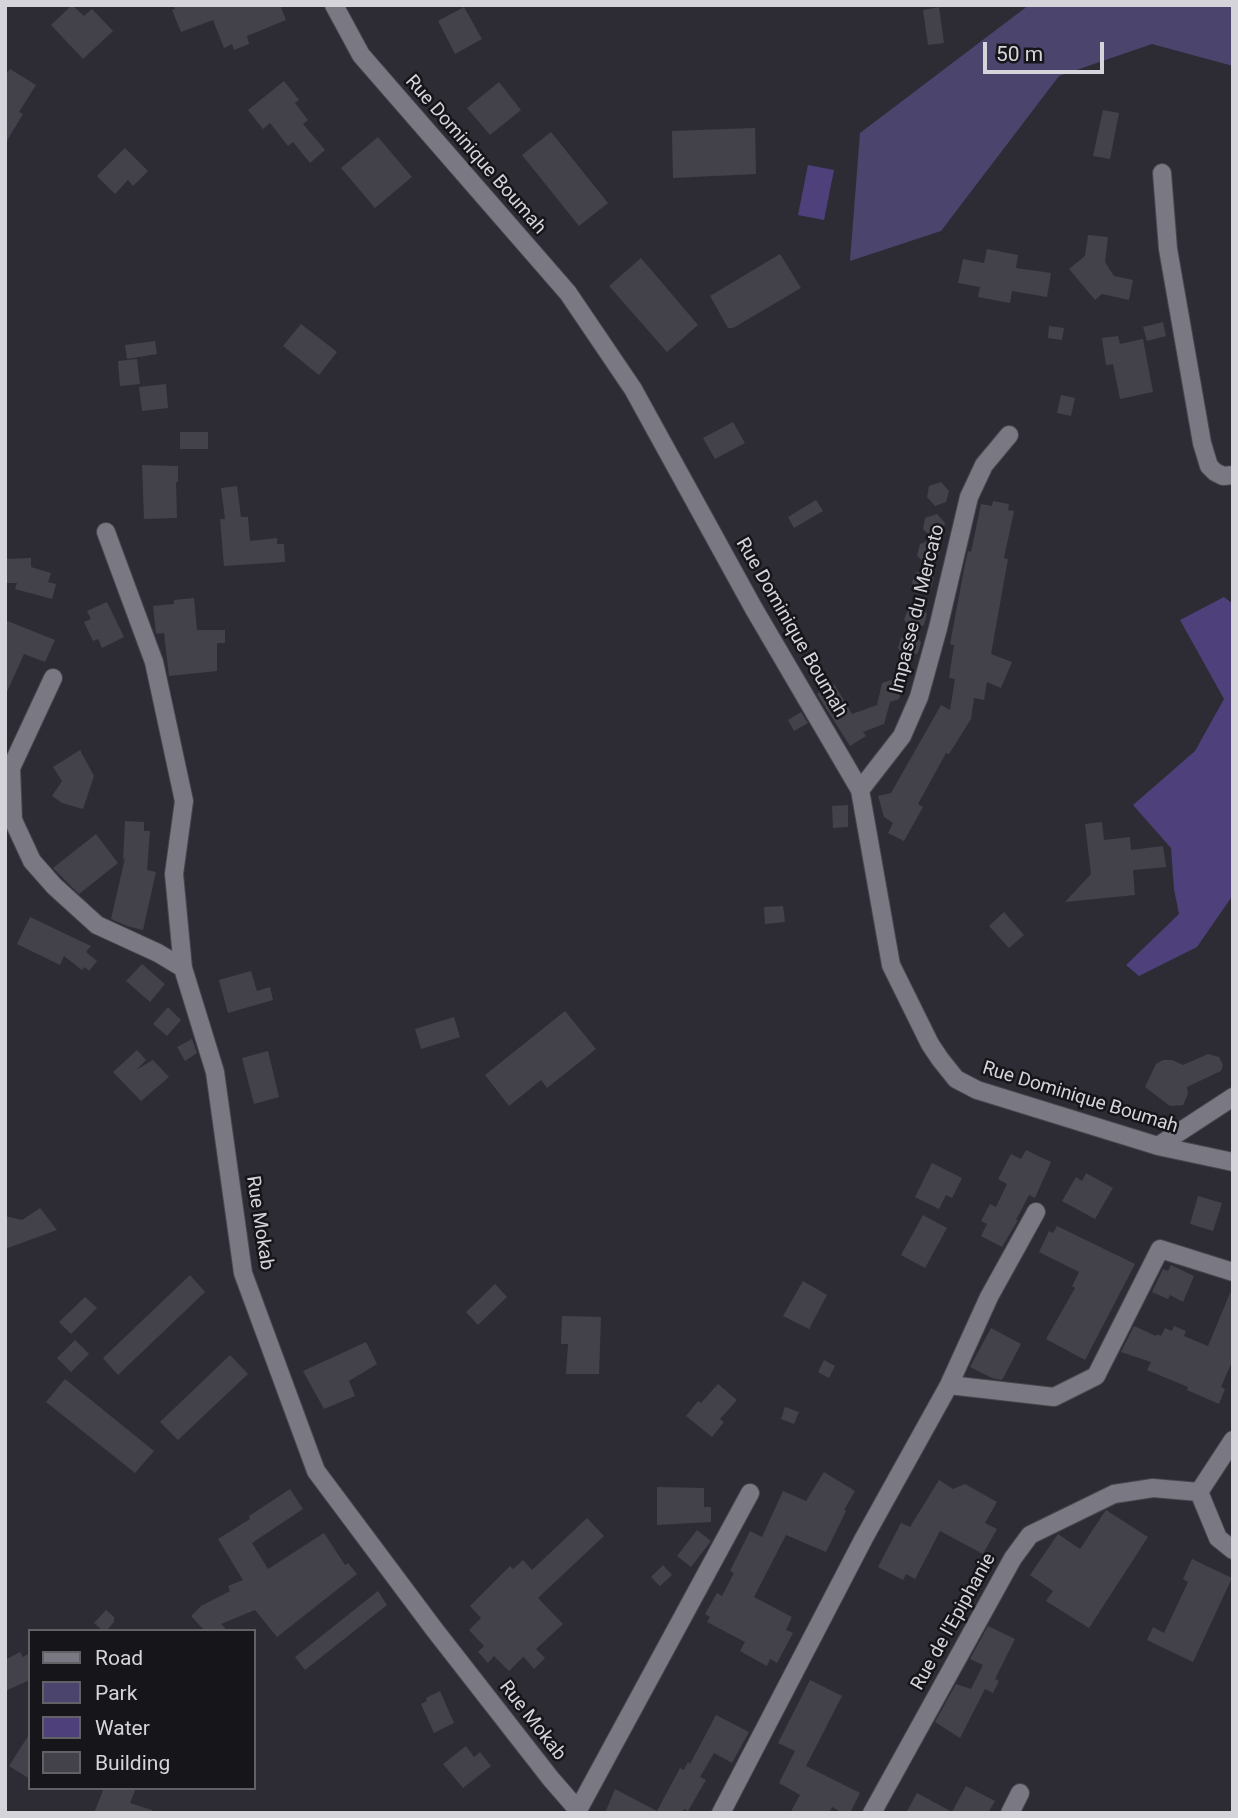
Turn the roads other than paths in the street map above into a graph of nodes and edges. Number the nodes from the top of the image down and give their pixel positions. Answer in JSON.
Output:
{"nodes":[{"id":1,"x":334,"y":5,"type":"edge"},
{"id":2,"x":1163,"y":173,"type":"dead end"},
{"id":3,"x":1009,"y":435,"type":"dead end"},
{"id":4,"x":1233,"y":475,"type":"edge"},
{"id":5,"x":106,"y":532,"type":"dead end"},
{"id":6,"x":53,"y":678,"type":"dead end"},
{"id":7,"x":860,"y":790,"type":"junction"},
{"id":8,"x":183,"y":968,"type":"junction"},
{"id":9,"x":1233,"y":1097,"type":"edge"},
{"id":10,"x":1158,"y":1146,"type":"junction"},
{"id":11,"x":1233,"y":1163,"type":"edge"},
{"id":12,"x":1036,"y":1212,"type":"dead end"},
{"id":13,"x":1233,"y":1272,"type":"edge"},
{"id":14,"x":949,"y":1385,"type":"junction"},
{"id":15,"x":1233,"y":1440,"type":"edge"},
{"id":16,"x":1199,"y":1492,"type":"junction"},
{"id":17,"x":750,"y":1493,"type":"dead end"},
{"id":18,"x":1233,"y":1550,"type":"edge"},
{"id":19,"x":1020,"y":1793,"type":"dead end"},
{"id":20,"x":577,"y":1812,"type":"edge"},
{"id":21,"x":721,"y":1813,"type":"edge"},
{"id":22,"x":872,"y":1813,"type":"edge"},
{"id":23,"x":1010,"y":1813,"type":"edge"}],
"edges":[{"from":1,"to":7,"type":"street","name":"Rue Dominique Boumah"},
{"from":2,"to":4,"type":"street"},
{"from":3,"to":7,"type":"street","name":"Impasse du Mercato"},
{"from":5,"to":8,"type":"street","name":"Rue Mokab"},
{"from":6,"to":8,"type":"street"},
{"from":7,"to":10,"type":"street","name":"Rue Dominique Boumah"},
{"from":8,"to":20,"type":"street","name":"Rue Mokab"},
{"from":9,"to":10,"type":"street"},
{"from":10,"to":11,"type":"street","name":"Rue Dominique Boumah"},
{"from":12,"to":14,"type":"street"},
{"from":13,"to":14,"type":"street"},
{"from":14,"to":21,"type":"street"},
{"from":15,"to":16,"type":"street"},
{"from":16,"to":18,"type":"street"},
{"from":16,"to":22,"type":"street","name":"Rue de l'Epiphanie"},
{"from":17,"to":20,"type":"street"},
{"from":19,"to":23,"type":"street"}]}
